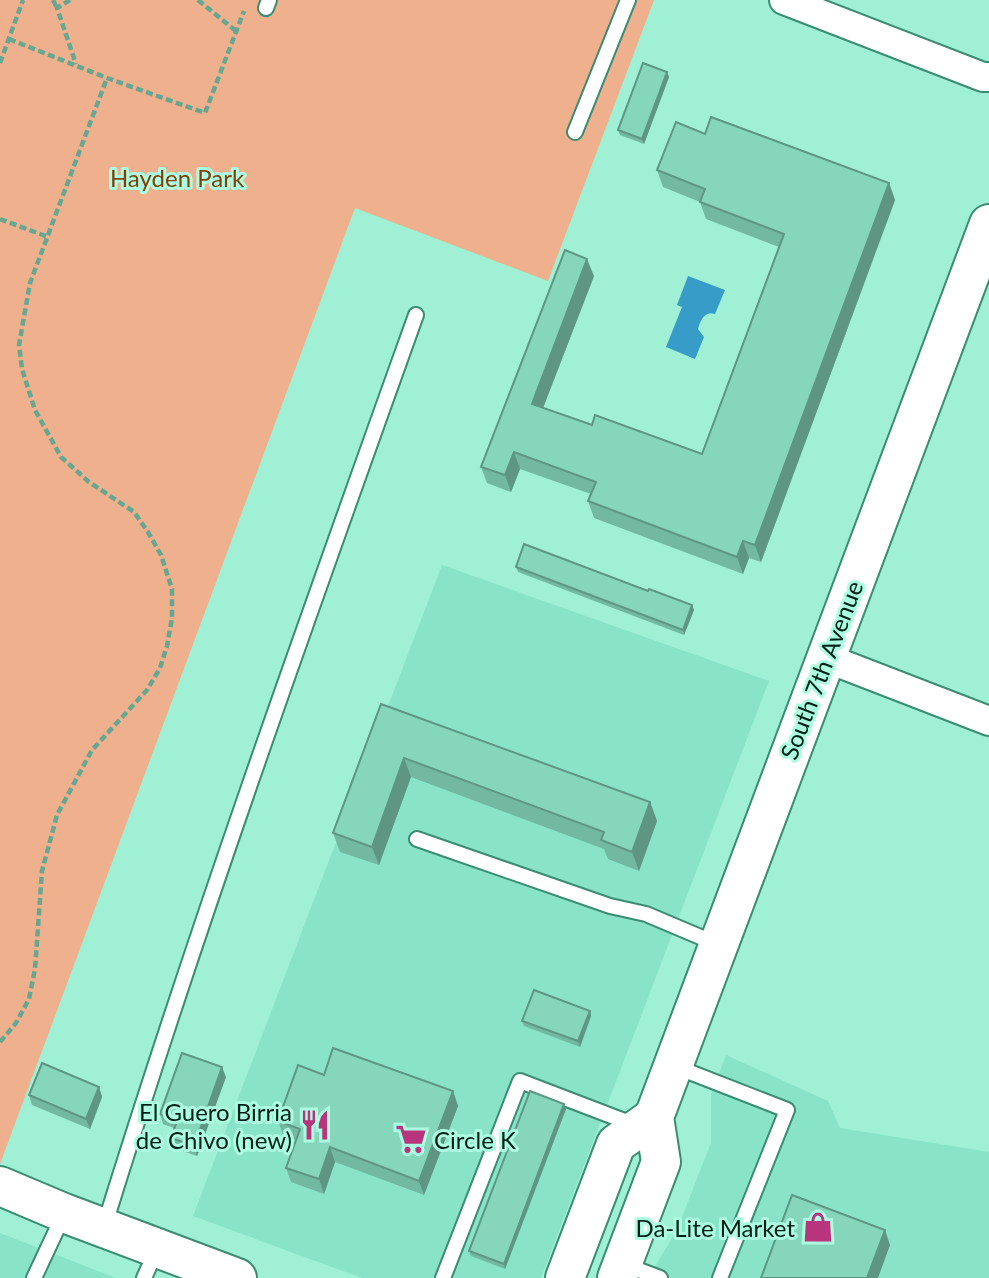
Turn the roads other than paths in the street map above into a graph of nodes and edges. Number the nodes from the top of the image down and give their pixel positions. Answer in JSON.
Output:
{"nodes":[{"id":1,"x":628,"y":0,"type":"edge"},
{"id":2,"x":784,"y":0,"type":"edge"},
{"id":3,"x":989,"y":77,"type":"edge"},
{"id":4,"x":575,"y":132,"type":"dead end"},
{"id":5,"x":989,"y":224,"type":"edge"},
{"id":6,"x":416,"y":315,"type":"dead end"},
{"id":7,"x":826,"y":658,"type":"junction"},
{"id":8,"x":989,"y":721,"type":"edge"},
{"id":9,"x":417,"y":839,"type":"dead end"},
{"id":10,"x":718,"y":944,"type":"junction"},
{"id":11,"x":673,"y":1066,"type":"junction"},
{"id":12,"x":647,"y":1121,"type":"junction"},
{"id":13,"x":0,"y":1185,"type":"edge"},
{"id":14,"x":64,"y":1213,"type":"junction"},
{"id":15,"x":104,"y":1228,"type":"junction"},
{"id":16,"x":151,"y":1263,"type":"edge"},
{"id":17,"x":620,"y":1271,"type":"edge"},
{"id":18,"x":34,"y":1278,"type":"edge"},
{"id":19,"x":237,"y":1278,"type":"edge"},
{"id":20,"x":443,"y":1278,"type":"edge"},
{"id":21,"x":565,"y":1278,"type":"edge"},
{"id":22,"x":660,"y":1278,"type":"edge"},
{"id":23,"x":720,"y":1278,"type":"edge"}],
"edges":[{"from":1,"to":4,"type":"lane"},
{"from":2,"to":3,"type":"street"},
{"from":5,"to":7,"type":"main road","name":"South 7th Avenue"},
{"from":6,"to":15,"type":"lane"},
{"from":7,"to":8,"type":"street"},
{"from":7,"to":10,"type":"main road","name":"South 7th Avenue"},
{"from":9,"to":10,"type":"lane"},
{"from":10,"to":11,"type":"main road","name":"South 7th Avenue"},
{"from":11,"to":12,"type":"main road","name":"South 7th Avenue"},
{"from":11,"to":23,"type":"lane"},
{"from":12,"to":17,"type":"main road","name":"South 7th Avenue"},
{"from":12,"to":20,"type":"lane"},
{"from":12,"to":21,"type":"main road","name":"South 7th Avenue"},
{"from":13,"to":14,"type":"main road"},
{"from":14,"to":15,"type":"main road"},
{"from":14,"to":18,"type":"lane"},
{"from":15,"to":16,"type":"main road"},
{"from":16,"to":19,"type":"main road"},
{"from":17,"to":22,"type":"lane"}]}
